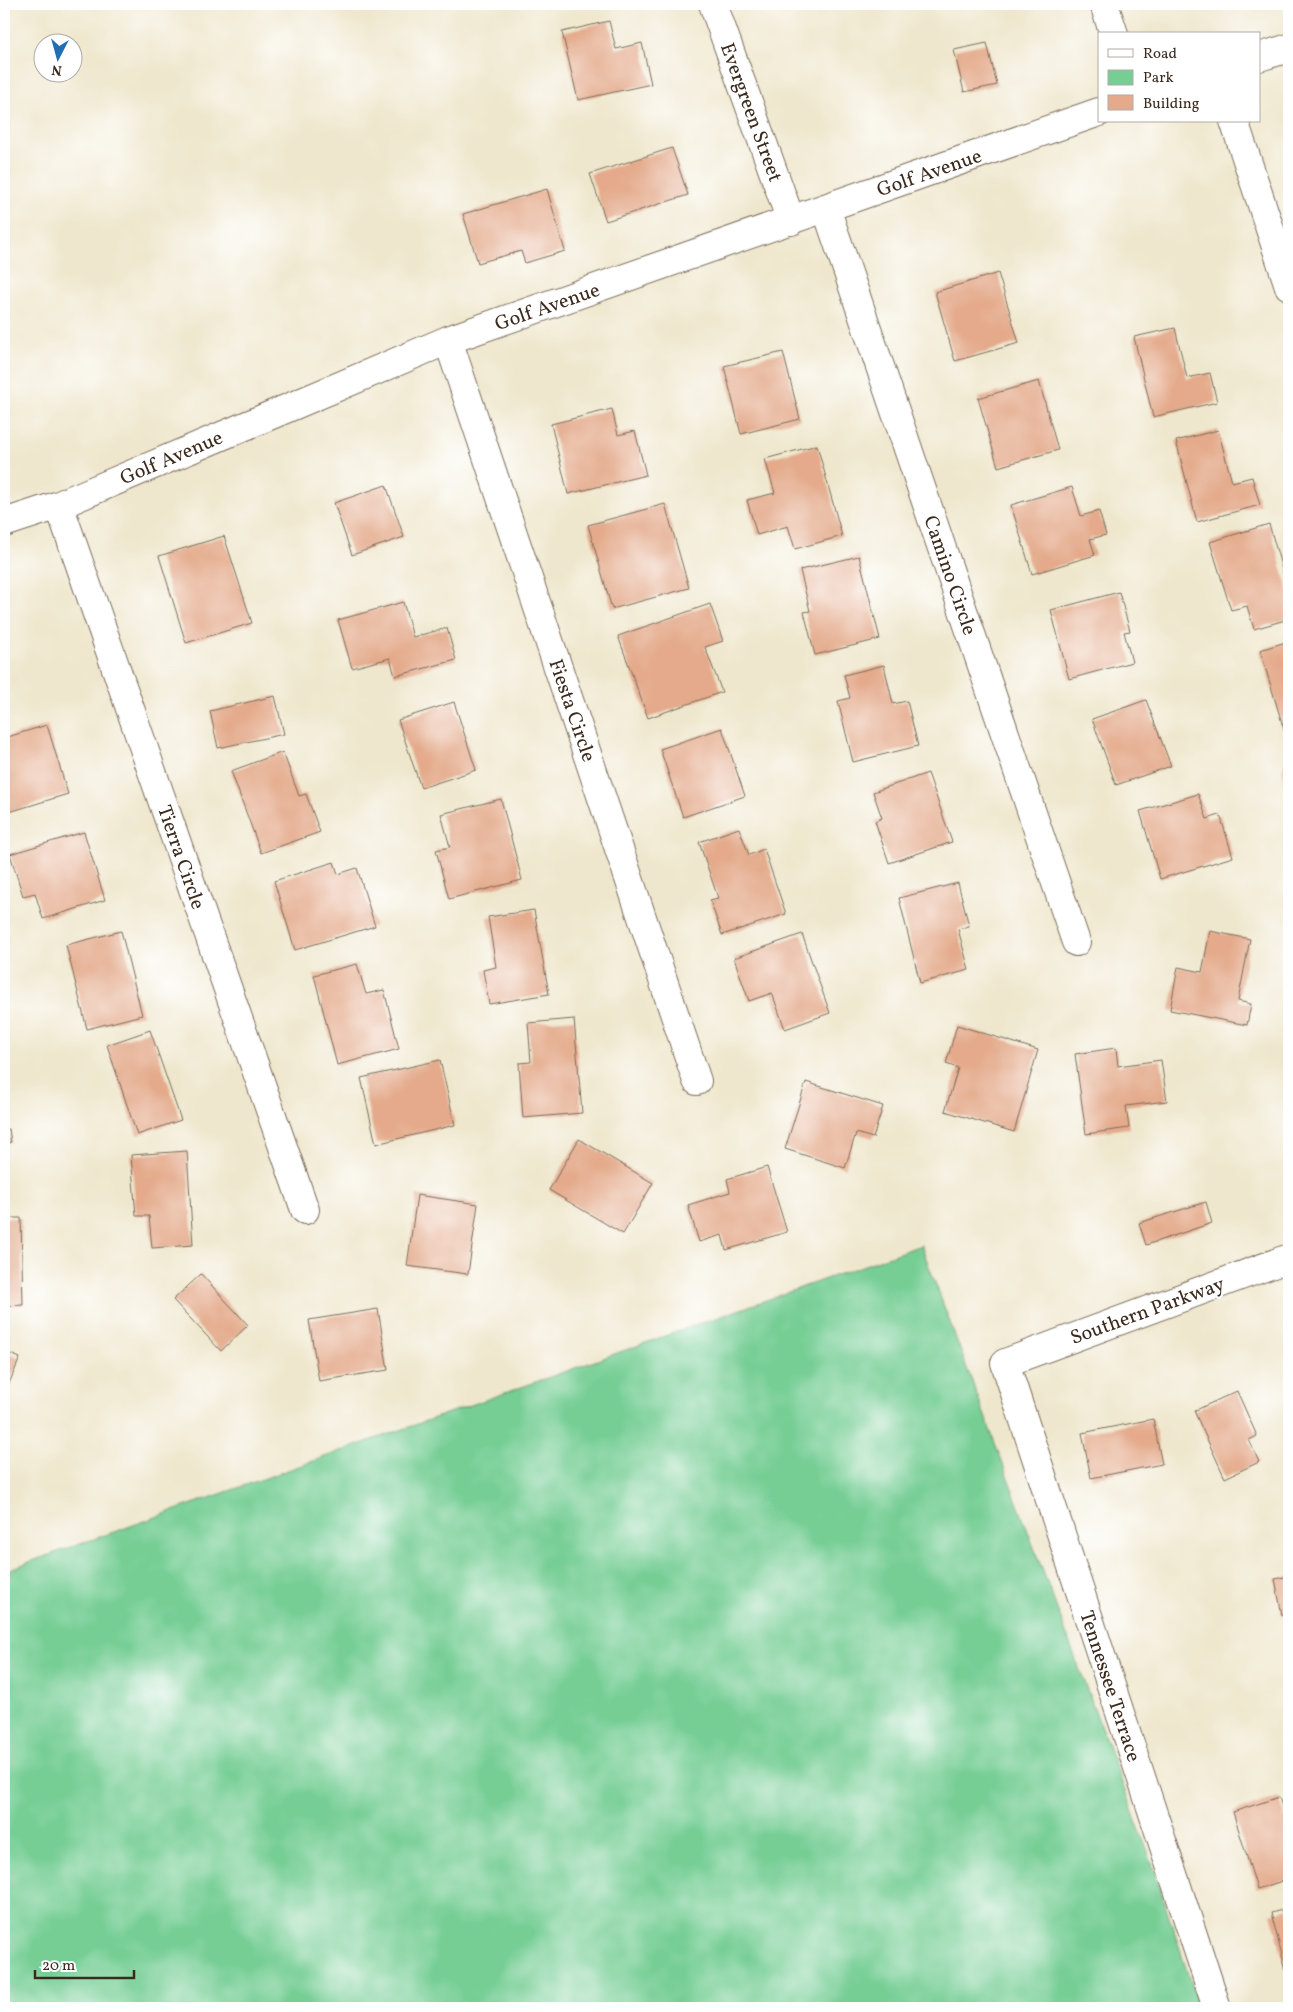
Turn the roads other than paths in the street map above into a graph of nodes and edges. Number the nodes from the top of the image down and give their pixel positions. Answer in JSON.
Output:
{"nodes":[{"id":1,"x":713,"y":4,"type":"edge"},
{"id":2,"x":1104,"y":4,"type":"edge"},
{"id":3,"x":1113,"y":32,"type":"edge"},
{"id":4,"x":1289,"y":48,"type":"edge"},
{"id":5,"x":1260,"y":57,"type":"edge"},
{"id":6,"x":1098,"y":112,"type":"edge"},
{"id":7,"x":1234,"y":122,"type":"edge"},
{"id":8,"x":826,"y":208,"type":"junction"},
{"id":9,"x":791,"y":220,"type":"junction"},
{"id":10,"x":1289,"y":286,"type":"edge"},
{"id":11,"x":448,"y":340,"type":"junction"},
{"id":12,"x":59,"y":505,"type":"junction"},
{"id":13,"x":4,"y":523,"type":"edge"},
{"id":14,"x":1076,"y":942,"type":"dead end"},
{"id":15,"x":697,"y":1081,"type":"dead end"},
{"id":16,"x":305,"y":1210,"type":"dead end"},
{"id":17,"x":1289,"y":1258,"type":"edge"},
{"id":18,"x":1005,"y":1363,"type":"joint"},
{"id":19,"x":1217,"y":2008,"type":"edge"}],
"edges":[{"from":1,"to":9,"type":"street","name":"Evergreen Street"},
{"from":2,"to":3,"type":"street"},
{"from":4,"to":5,"type":"street"},
{"from":6,"to":8,"type":"street","name":"Golf Avenue"},
{"from":7,"to":10,"type":"street"},
{"from":8,"to":9,"type":"street","name":"Golf Avenue"},
{"from":8,"to":14,"type":"street","name":"Camino Circle"},
{"from":9,"to":11,"type":"street","name":"Golf Avenue"},
{"from":11,"to":12,"type":"street","name":"Golf Avenue"},
{"from":11,"to":15,"type":"street","name":"Fiesta Circle"},
{"from":12,"to":13,"type":"street","name":"Golf Avenue"},
{"from":12,"to":16,"type":"street","name":"Tierra Circle"},
{"from":17,"to":18,"type":"street","name":"Southern Parkway"},
{"from":18,"to":19,"type":"street","name":"Tennessee Terrace"}]}
